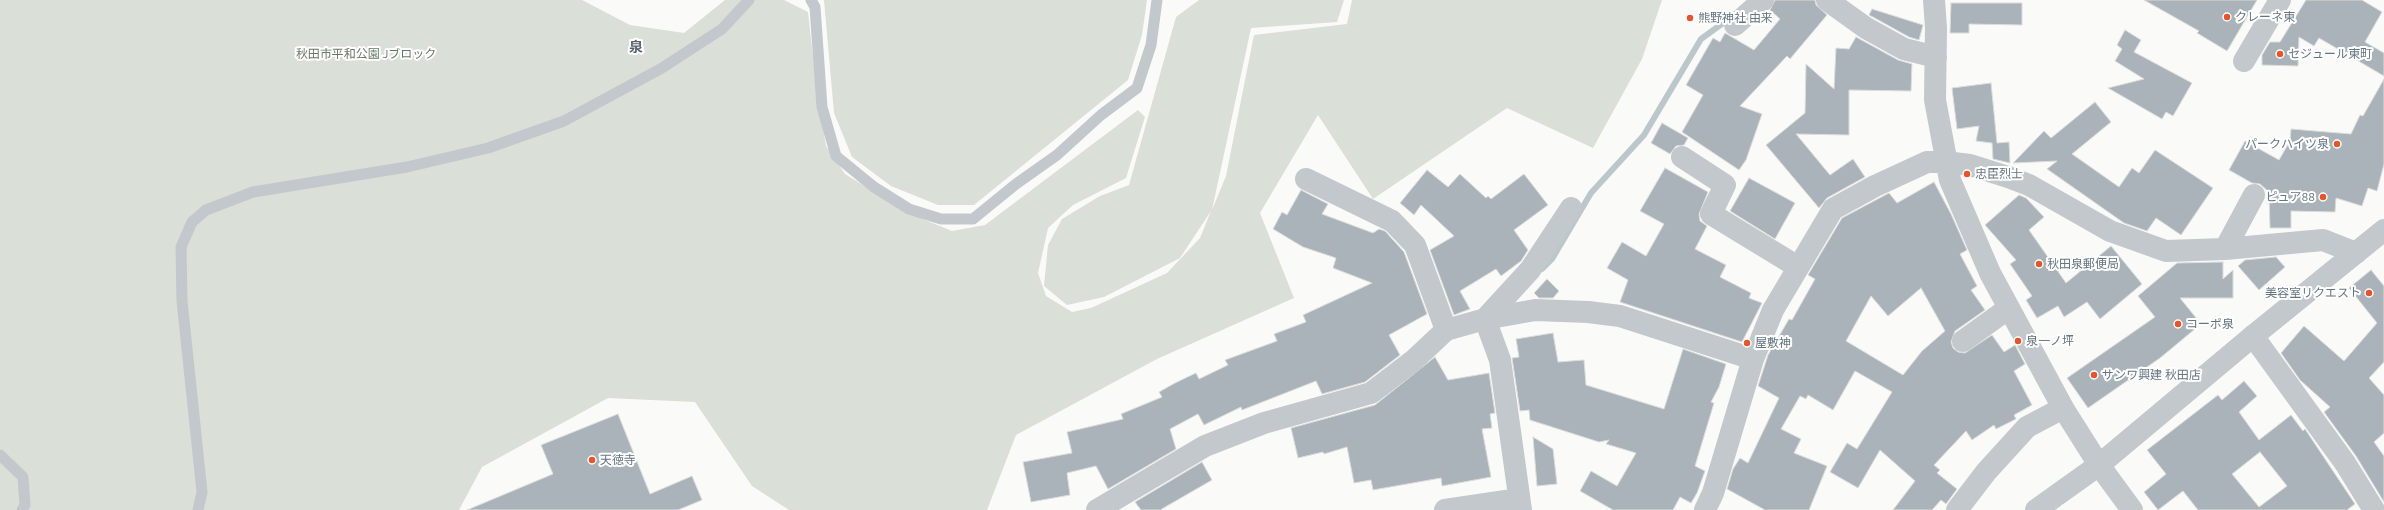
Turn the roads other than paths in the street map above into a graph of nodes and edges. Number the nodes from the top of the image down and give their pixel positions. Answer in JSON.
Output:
{"nodes":[{"id":1,"x":749,"y":0,"type":"edge"},
{"id":2,"x":811,"y":0,"type":"edge"},
{"id":3,"x":1157,"y":0,"type":"edge"},
{"id":4,"x":1763,"y":0,"type":"edge"},
{"id":5,"x":1827,"y":0,"type":"edge"},
{"id":6,"x":1934,"y":0,"type":"edge"},
{"id":7,"x":2280,"y":0,"type":"edge"},
{"id":8,"x":1735,"y":25,"type":"dead end"},
{"id":9,"x":1936,"y":57,"type":"junction"},
{"id":10,"x":2244,"y":61,"type":"dead end"},
{"id":11,"x":1682,"y":157,"type":"dead end"},
{"id":12,"x":1945,"y":162,"type":"junction"},
{"id":13,"x":1306,"y":179,"type":"dead end"},
{"id":14,"x":2254,"y":195,"type":"dead end"},
{"id":15,"x":1571,"y":208,"type":"dead end"},
{"id":16,"x":2384,"y":230,"type":"edge"},
{"id":17,"x":2225,"y":249,"type":"junction"},
{"id":18,"x":2356,"y":253,"type":"junction"},
{"id":19,"x":1798,"y":267,"type":"junction"},
{"id":20,"x":2009,"y":308,"type":"junction"},
{"id":21,"x":1485,"y":319,"type":"junction"},
{"id":22,"x":1446,"y":330,"type":"junction"},
{"id":23,"x":2253,"y":336,"type":"junction"},
{"id":24,"x":1963,"y":341,"type":"dead end"},
{"id":25,"x":1753,"y":359,"type":"junction"},
{"id":26,"x":2063,"y":408,"type":"junction"},
{"id":27,"x":0,"y":455,"type":"edge"},
{"id":28,"x":2099,"y":466,"type":"junction"},
{"id":29,"x":1520,"y":504,"type":"edge"},
{"id":30,"x":22,"y":510,"type":"edge"},
{"id":31,"x":198,"y":510,"type":"edge"},
{"id":32,"x":1097,"y":510,"type":"edge"},
{"id":33,"x":1445,"y":510,"type":"edge"},
{"id":34,"x":1706,"y":510,"type":"edge"},
{"id":35,"x":1957,"y":510,"type":"edge"},
{"id":36,"x":2036,"y":510,"type":"edge"},
{"id":37,"x":2132,"y":510,"type":"edge"},
{"id":38,"x":2374,"y":510,"type":"edge"}],
"edges":[{"from":1,"to":31,"type":"lane"},
{"from":2,"to":3,"type":"lane"},
{"from":4,"to":8,"type":"street"},
{"from":5,"to":9,"type":"street"},
{"from":6,"to":9,"type":"street"},
{"from":7,"to":10,"type":"street"},
{"from":9,"to":12,"type":"street"},
{"from":11,"to":19,"type":"street"},
{"from":12,"to":17,"type":"street"},
{"from":12,"to":19,"type":"street"},
{"from":12,"to":20,"type":"street"},
{"from":13,"to":22,"type":"street"},
{"from":14,"to":17,"type":"street"},
{"from":15,"to":21,"type":"street"},
{"from":16,"to":18,"type":"street"},
{"from":17,"to":18,"type":"street"},
{"from":18,"to":23,"type":"street"},
{"from":19,"to":25,"type":"street"},
{"from":20,"to":24,"type":"street"},
{"from":20,"to":26,"type":"street"},
{"from":21,"to":22,"type":"street"},
{"from":21,"to":25,"type":"street"},
{"from":21,"to":29,"type":"street"},
{"from":22,"to":32,"type":"street"},
{"from":23,"to":28,"type":"street"},
{"from":23,"to":38,"type":"street"},
{"from":25,"to":34,"type":"street"},
{"from":26,"to":28,"type":"street"},
{"from":26,"to":35,"type":"street"},
{"from":27,"to":30,"type":"lane"},
{"from":28,"to":36,"type":"street"},
{"from":28,"to":37,"type":"street"},
{"from":29,"to":33,"type":"street"}]}
